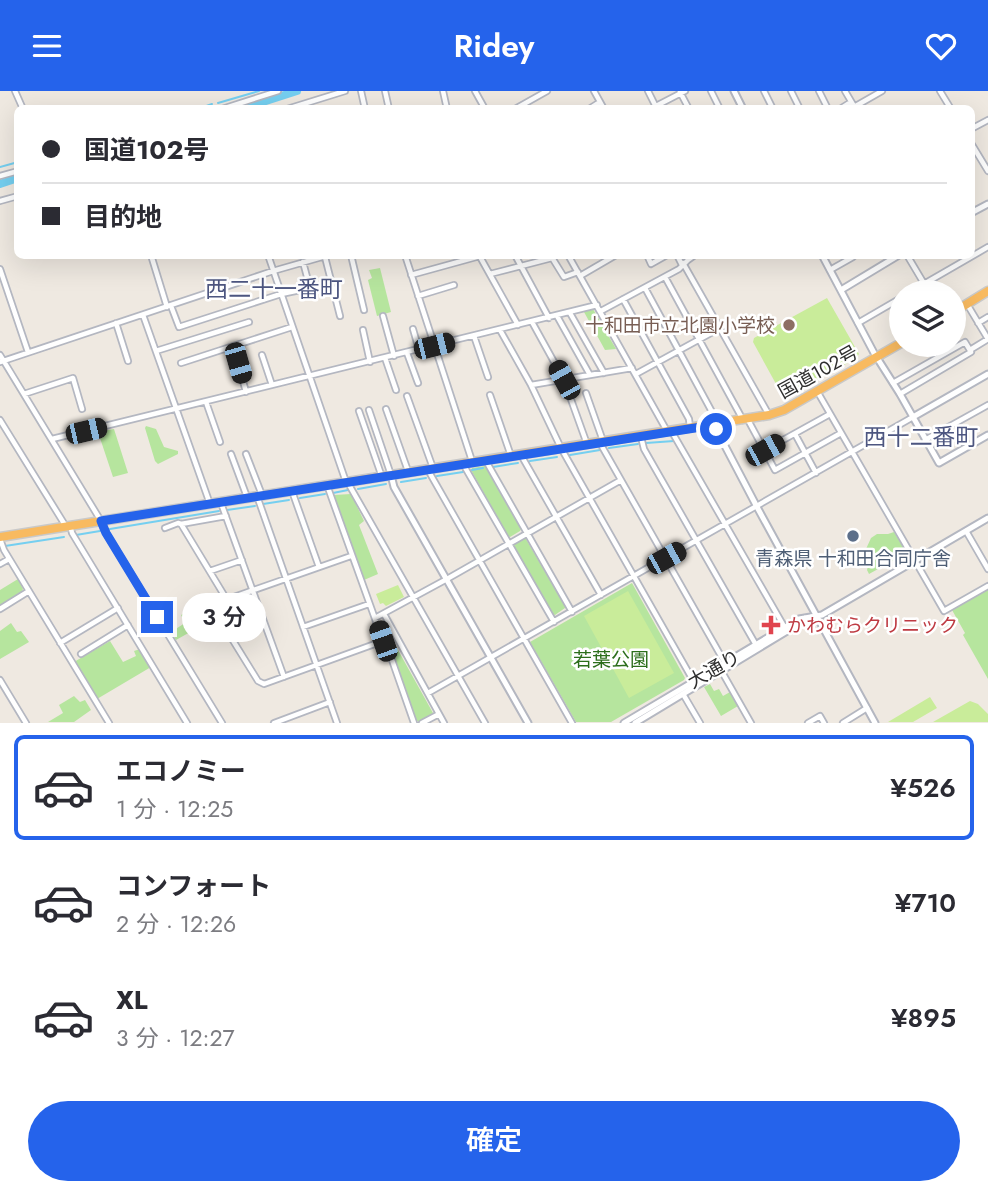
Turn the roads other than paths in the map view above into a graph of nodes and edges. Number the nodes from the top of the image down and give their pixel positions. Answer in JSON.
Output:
{"nodes":[{"id":1,"x":278,"y":91,"type":"edge"},
{"id":2,"x":345,"y":91,"type":"edge"},
{"id":3,"x":547,"y":91,"type":"edge"},
{"id":4,"x":594,"y":91,"type":"edge"},
{"id":5,"x":882,"y":91,"type":"edge"},
{"id":6,"x":682,"y":92,"type":"edge"},
{"id":7,"x":600,"y":102,"type":"junction"},
{"id":8,"x":234,"y":105,"type":"edge"},
{"id":9,"x":300,"y":105,"type":"edge"},
{"id":10,"x":522,"y":105,"type":"edge"},
{"id":11,"x":595,"y":105,"type":"edge"},
{"id":12,"x":602,"y":105,"type":"edge"},
{"id":13,"x":659,"y":105,"type":"edge"},
{"id":14,"x":855,"y":105,"type":"edge"},
{"id":15,"x":975,"y":152,"type":"edge"},
{"id":16,"x":988,"y":171,"type":"edge"},
{"id":17,"x":152,"y":259,"type":"edge"},
{"id":18,"x":269,"y":259,"type":"edge"},
{"id":19,"x":311,"y":259,"type":"edge"},
{"id":20,"x":328,"y":259,"type":"edge"},
{"id":21,"x":352,"y":259,"type":"edge"},
{"id":22,"x":406,"y":259,"type":"edge"},
{"id":23,"x":468,"y":259,"type":"edge"},
{"id":24,"x":481,"y":259,"type":"edge"},
{"id":25,"x":517,"y":259,"type":"edge"},
{"id":26,"x":544,"y":259,"type":"edge"},
{"id":27,"x":552,"y":259,"type":"edge"},
{"id":28,"x":570,"y":259,"type":"edge"},
{"id":29,"x":608,"y":259,"type":"edge"},
{"id":30,"x":680,"y":259,"type":"edge"},
{"id":31,"x":690,"y":259,"type":"edge"},
{"id":32,"x":824,"y":259,"type":"edge"},
{"id":33,"x":849,"y":259,"type":"edge"},
{"id":34,"x":892,"y":259,"type":"edge"},
{"id":35,"x":909,"y":259,"type":"edge"},
{"id":36,"x":967,"y":259,"type":"edge"},
{"id":37,"x":303,"y":262,"type":"junction"},
{"id":38,"x":683,"y":264,"type":"junction"},
{"id":39,"x":521,"y":266,"type":"junction"},
{"id":40,"x":0,"y":269,"type":"edge"},
{"id":41,"x":830,"y":270,"type":"junction"},
{"id":42,"x":273,"y":271,"type":"junction"},
{"id":43,"x":489,"y":274,"type":"junction"},
{"id":44,"x":579,"y":274,"type":"junction"},
{"id":45,"x":411,"y":275,"type":"junction"},
{"id":46,"x":665,"y":277,"type":"junction"},
{"id":47,"x":922,"y":280,"type":"edge"},
{"id":48,"x":931,"y":280,"type":"edge"},
{"id":49,"x":454,"y":285,"type":"dead end"},
{"id":50,"x":645,"y":288,"type":"junction"},
{"id":51,"x":841,"y":290,"type":"junction"},
{"id":52,"x":988,"y":291,"type":"edge"},
{"id":53,"x":281,"y":294,"type":"junction"},
{"id":54,"x":418,"y":296,"type":"junction"},
{"id":55,"x":623,"y":299,"type":"junction"},
{"id":56,"x":967,"y":304,"type":"joint"},
{"id":57,"x":597,"y":305,"type":"junction"},
{"id":58,"x":889,"y":305,"type":"edge"},
{"id":59,"x":169,"y":306,"type":"junction"},
{"id":60,"x":364,"y":310,"type":"dead end"},
{"id":61,"x":601,"y":311,"type":"junction"},
{"id":62,"x":570,"y":313,"type":"junction"},
{"id":63,"x":143,"y":315,"type":"junction"},
{"id":64,"x":340,"y":316,"type":"dead end"},
{"id":65,"x":383,"y":316,"type":"dead end"},
{"id":66,"x":557,"y":316,"type":"junction"},
{"id":67,"x":988,"y":317,"type":"edge"},
{"id":68,"x":549,"y":318,"type":"junction"},
{"id":69,"x":249,"y":322,"type":"dead end"},
{"id":70,"x":532,"y":322,"type":"junction"},
{"id":71,"x":116,"y":323,"type":"junction"},
{"id":72,"x":858,"y":323,"type":"junction"},
{"id":73,"x":978,"y":323,"type":"junction"},
{"id":74,"x":518,"y":325,"type":"junction"},
{"id":75,"x":292,"y":327,"type":"junction"},
{"id":76,"x":413,"y":328,"type":"dead end"},
{"id":77,"x":720,"y":328,"type":"junction"},
{"id":78,"x":362,"y":330,"type":"dead end"},
{"id":79,"x":500,"y":330,"type":"junction"},
{"id":80,"x":474,"y":336,"type":"junction"},
{"id":81,"x":699,"y":339,"type":"junction"},
{"id":82,"x":988,"y":339,"type":"edge"},
{"id":83,"x":434,"y":346,"type":"junction"},
{"id":84,"x":419,"y":350,"type":"junction"},
{"id":85,"x":889,"y":350,"type":"edge"},
{"id":86,"x":970,"y":350,"type":"junction"},
{"id":87,"x":678,"y":351,"type":"junction"},
{"id":88,"x":28,"y":352,"type":"junction"},
{"id":89,"x":156,"y":352,"type":"junction"},
{"id":90,"x":407,"y":353,"type":"junction"},
{"id":91,"x":262,"y":355,"type":"dead end"},
{"id":92,"x":394,"y":356,"type":"junction"},
{"id":93,"x":877,"y":357,"type":"junction"},
{"id":94,"x":385,"y":358,"type":"junction"},
{"id":95,"x":1,"y":359,"type":"edge"},
{"id":96,"x":128,"y":361,"type":"dead end"},
{"id":97,"x":370,"y":362,"type":"junction"},
{"id":98,"x":657,"y":362,"type":"junction"},
{"id":99,"x":181,"y":363,"type":"dead end"},
{"id":100,"x":238,"y":363,"type":"dead end"},
{"id":101,"x":632,"y":368,"type":"junction"},
{"id":102,"x":604,"y":373,"type":"junction"},
{"id":103,"x":636,"y":374,"type":"junction"},
{"id":104,"x":988,"y":374,"type":"edge"},
{"id":105,"x":590,"y":375,"type":"junction"},
{"id":106,"x":310,"y":376,"type":"junction"},
{"id":107,"x":488,"y":377,"type":"dead end"},
{"id":108,"x":564,"y":380,"type":"junction"},
{"id":109,"x":418,"y":383,"type":"dead end"},
{"id":110,"x":893,"y":383,"type":"junction"},
{"id":111,"x":531,"y":385,"type":"junction"},
{"id":112,"x":272,"y":386,"type":"junction"},
{"id":113,"x":396,"y":390,"type":"dead end"},
{"id":114,"x":817,"y":391,"type":"junction"},
{"id":115,"x":246,"y":392,"type":"junction"},
{"id":116,"x":586,"y":393,"type":"dead end"},
{"id":117,"x":24,"y":394,"type":"junction"},
{"id":118,"x":900,"y":394,"type":"junction"},
{"id":119,"x":490,"y":395,"type":"dead end"},
{"id":120,"x":407,"y":396,"type":"dead end"},
{"id":121,"x":206,"y":402,"type":"junction"},
{"id":122,"x":988,"y":405,"type":"edge"},
{"id":123,"x":82,"y":409,"type":"dead end"},
{"id":124,"x":176,"y":409,"type":"junction"},
{"id":125,"x":386,"y":409,"type":"dead end"},
{"id":126,"x":369,"y":410,"type":"dead end"},
{"id":127,"x":359,"y":411,"type":"dead end"},
{"id":128,"x":830,"y":414,"type":"junction"},
{"id":129,"x":769,"y":415,"type":"junction"},
{"id":130,"x":913,"y":417,"type":"junction"},
{"id":131,"x":745,"y":419,"type":"junction"},
{"id":132,"x":0,"y":420,"type":"edge"},
{"id":133,"x":716,"y":424,"type":"junction"},
{"id":134,"x":690,"y":428,"type":"junction"},
{"id":135,"x":670,"y":431,"type":"junction"},
{"id":136,"x":841,"y":433,"type":"junction"},
{"id":137,"x":795,"y":434,"type":"junction"},
{"id":138,"x":988,"y":435,"type":"edge"},
{"id":139,"x":640,"y":436,"type":"junction"},
{"id":140,"x":52,"y":439,"type":"junction"},
{"id":141,"x":925,"y":440,"type":"junction"},
{"id":142,"x":220,"y":442,"type":"dead end"},
{"id":143,"x":601,"y":442,"type":"junction"},
{"id":144,"x":587,"y":444,"type":"junction"},
{"id":145,"x":561,"y":448,"type":"junction"},
{"id":146,"x":765,"y":450,"type":"junction"},
{"id":147,"x":805,"y":453,"type":"junction"},
{"id":148,"x":852,"y":453,"type":"junction"},
{"id":149,"x":231,"y":454,"type":"dead end"},
{"id":150,"x":246,"y":454,"type":"dead end"},
{"id":151,"x":516,"y":455,"type":"junction"},
{"id":152,"x":485,"y":460,"type":"junction"},
{"id":153,"x":468,"y":463,"type":"junction"},
{"id":154,"x":430,"y":469,"type":"junction"},
{"id":155,"x":408,"y":473,"type":"junction"},
{"id":156,"x":816,"y":473,"type":"junction"},
{"id":157,"x":387,"y":476,"type":"junction"},
{"id":158,"x":621,"y":480,"type":"junction"},
{"id":159,"x":347,"y":482,"type":"junction"},
{"id":160,"x":327,"y":485,"type":"junction"},
{"id":161,"x":292,"y":491,"type":"junction"},
{"id":162,"x":260,"y":496,"type":"junction"},
{"id":163,"x":247,"y":498,"type":"junction"},
{"id":164,"x":589,"y":498,"type":"junction"},
{"id":165,"x":221,"y":502,"type":"junction"},
{"id":166,"x":210,"y":504,"type":"junction"},
{"id":167,"x":757,"y":507,"type":"junction"},
{"id":168,"x":226,"y":516,"type":"junction"},
{"id":169,"x":556,"y":517,"type":"junction"},
{"id":170,"x":988,"y":518,"type":"edge"},
{"id":171,"x":101,"y":521,"type":"junction"},
{"id":172,"x":181,"y":524,"type":"junction"},
{"id":173,"x":725,"y":524,"type":"junction"},
{"id":174,"x":68,"y":526,"type":"junction"},
{"id":175,"x":165,"y":527,"type":"dead end"},
{"id":176,"x":966,"y":531,"type":"junction"},
{"id":177,"x":526,"y":534,"type":"junction"},
{"id":178,"x":0,"y":538,"type":"edge"},
{"id":179,"x":696,"y":541,"type":"junction"},
{"id":180,"x":509,"y":544,"type":"junction"},
{"id":181,"x":351,"y":556,"type":"junction"},
{"id":182,"x":666,"y":558,"type":"junction"},
{"id":183,"x":9,"y":559,"type":"junction"},
{"id":184,"x":242,"y":560,"type":"junction"},
{"id":185,"x":479,"y":560,"type":"junction"},
{"id":186,"x":916,"y":561,"type":"junction"},
{"id":187,"x":0,"y":564,"type":"edge"},
{"id":188,"x":319,"y":567,"type":"junction"},
{"id":189,"x":988,"y":569,"type":"edge"},
{"id":190,"x":210,"y":571,"type":"junction"},
{"id":191,"x":634,"y":577,"type":"junction"},
{"id":192,"x":286,"y":579,"type":"junction"},
{"id":193,"x":447,"y":579,"type":"junction"},
{"id":194,"x":988,"y":586,"type":"edge"},
{"id":195,"x":253,"y":590,"type":"junction"},
{"id":196,"x":29,"y":591,"type":"junction"},
{"id":197,"x":601,"y":595,"type":"junction"},
{"id":198,"x":414,"y":598,"type":"junction"},
{"id":199,"x":227,"y":600,"type":"junction"},
{"id":200,"x":369,"y":604,"type":"junction"},
{"id":201,"x":118,"y":608,"type":"junction"},
{"id":202,"x":0,"y":609,"type":"edge"},
{"id":203,"x":572,"y":612,"type":"junction"},
{"id":204,"x":384,"y":614,"type":"junction"},
{"id":205,"x":816,"y":616,"type":"junction"},
{"id":206,"x":375,"y":618,"type":"junction"},
{"id":207,"x":805,"y":618,"type":"junction"},
{"id":208,"x":554,"y":622,"type":"junction"},
{"id":209,"x":128,"y":625,"type":"junction"},
{"id":210,"x":303,"y":627,"type":"junction"},
{"id":211,"x":785,"y":628,"type":"junction"},
{"id":212,"x":396,"y":636,"type":"junction"},
{"id":213,"x":524,"y":639,"type":"junction"},
{"id":214,"x":384,"y":640,"type":"junction"},
{"id":215,"x":60,"y":643,"type":"junction"},
{"id":216,"x":756,"y":645,"type":"junction"},
{"id":217,"x":81,"y":654,"type":"dead end"},
{"id":218,"x":491,"y":658,"type":"junction"},
{"id":219,"x":725,"y":663,"type":"junction"},
{"id":220,"x":317,"y":665,"type":"junction"},
{"id":221,"x":722,"y":672,"type":"junction"},
{"id":222,"x":459,"y":676,"type":"junction"},
{"id":223,"x":284,"y":677,"type":"junction"},
{"id":224,"x":0,"y":680,"type":"edge"},
{"id":225,"x":695,"y":684,"type":"junction"},
{"id":226,"x":428,"y":694,"type":"junction"},
{"id":227,"x":684,"y":694,"type":"junction"},
{"id":228,"x":330,"y":702,"type":"junction"},
{"id":229,"x":867,"y":708,"type":"junction"},
{"id":230,"x":439,"y":714,"type":"junction"},
{"id":231,"x":25,"y":722,"type":"edge"},
{"id":232,"x":109,"y":723,"type":"edge"},
{"id":233,"x":187,"y":723,"type":"edge"},
{"id":234,"x":222,"y":723,"type":"edge"},
{"id":235,"x":274,"y":723,"type":"edge"},
{"id":236,"x":337,"y":723,"type":"edge"},
{"id":237,"x":414,"y":723,"type":"edge"},
{"id":238,"x":422,"y":723,"type":"edge"},
{"id":239,"x":444,"y":723,"type":"edge"},
{"id":240,"x":485,"y":723,"type":"edge"},
{"id":241,"x":528,"y":723,"type":"edge"},
{"id":242,"x":572,"y":723,"type":"edge"},
{"id":243,"x":624,"y":723,"type":"edge"},
{"id":244,"x":635,"y":723,"type":"edge"},
{"id":245,"x":700,"y":723,"type":"edge"},
{"id":246,"x":751,"y":723,"type":"edge"},
{"id":247,"x":808,"y":723,"type":"edge"},
{"id":248,"x":824,"y":723,"type":"edge"},
{"id":249,"x":843,"y":723,"type":"edge"},
{"id":250,"x":876,"y":723,"type":"edge"}],
"edges":[{"from":1,"to":8,"type":"street"},
{"from":2,"to":9,"type":"street"},
{"from":3,"to":10,"type":"street"},
{"from":4,"to":7,"type":"street"},
{"from":5,"to":14,"type":"street"},
{"from":6,"to":13,"type":"street"},
{"from":7,"to":11,"type":"street"},
{"from":7,"to":12,"type":"street"},
{"from":15,"to":16,"type":"street"},
{"from":17,"to":59,"type":"street"},
{"from":18,"to":42,"type":"street"},
{"from":19,"to":37,"type":"street"},
{"from":20,"to":64,"type":"street"},
{"from":21,"to":60,"type":"street"},
{"from":22,"to":45,"type":"street"},
{"from":23,"to":45,"type":"street"},
{"from":24,"to":43,"type":"street"},
{"from":25,"to":39,"type":"street"},
{"from":26,"to":39,"type":"street"},
{"from":27,"to":44,"type":"street"},
{"from":28,"to":44,"type":"street"},
{"from":29,"to":44,"type":"street"},
{"from":30,"to":38,"type":"street"},
{"from":31,"to":38,"type":"street"},
{"from":32,"to":41,"type":"street"},
{"from":33,"to":41,"type":"street"},
{"from":34,"to":51,"type":"street"},
{"from":35,"to":47,"type":"street"},
{"from":36,"to":48,"type":"street"},
{"from":37,"to":42,"type":"street"},
{"from":37,"to":53,"type":"street"},
{"from":38,"to":46,"type":"street"},
{"from":38,"to":77,"type":"street"},
{"from":39,"to":43,"type":"street"},
{"from":39,"to":68,"type":"street"},
{"from":40,"to":88,"type":"street"},
{"from":41,"to":51,"type":"street"},
{"from":42,"to":53,"type":"street"},
{"from":42,"to":59,"type":"street"},
{"from":43,"to":74,"type":"street"},
{"from":44,"to":57,"type":"street"},
{"from":45,"to":54,"type":"street"},
{"from":46,"to":50,"type":"street"},
{"from":46,"to":81,"type":"street"},
{"from":49,"to":54,"type":"street"},
{"from":50,"to":55,"type":"street"},
{"from":50,"to":87,"type":"street"},
{"from":51,"to":72,"type":"street"},
{"from":52,"to":56,"type":"highway"},
{"from":53,"to":59,"type":"street"},
{"from":53,"to":75,"type":"street"},
{"from":54,"to":83,"type":"street"},
{"from":55,"to":61,"type":"street"},
{"from":55,"to":98,"type":"street"},
{"from":56,"to":73,"type":"street"},
{"from":57,"to":61,"type":"street"},
{"from":57,"to":62,"type":"street"},
{"from":58,"to":72,"type":"street"},
{"from":59,"to":63,"type":"street"},
{"from":61,"to":101,"type":"street"},
{"from":62,"to":66,"type":"street"},
{"from":62,"to":102,"type":"street"},
{"from":63,"to":71,"type":"street"},
{"from":63,"to":89,"type":"street"},
{"from":65,"to":92,"type":"street"},
{"from":66,"to":68,"type":"street"},
{"from":66,"to":105,"type":"street"},
{"from":67,"to":73,"type":"street"},
{"from":68,"to":70,"type":"street"},
{"from":69,"to":89,"type":"street"},
{"from":70,"to":74,"type":"street"},
{"from":70,"to":108,"type":"street"},
{"from":71,"to":88,"type":"street"},
{"from":71,"to":96,"type":"street"},
{"from":72,"to":93,"type":"street"},
{"from":73,"to":82,"type":"street"},
{"from":74,"to":79,"type":"street"},
{"from":75,"to":99,"type":"street"},
{"from":75,"to":106,"type":"street"},
{"from":76,"to":84,"type":"street"},
{"from":77,"to":81,"type":"street"},
{"from":77,"to":129,"type":"street"},
{"from":78,"to":97,"type":"street"},
{"from":79,"to":80,"type":"street"},
{"from":79,"to":111,"type":"street"},
{"from":80,"to":83,"type":"street"},
{"from":80,"to":107,"type":"street"},
{"from":81,"to":87,"type":"street"},
{"from":81,"to":131,"type":"street"},
{"from":82,"to":86,"type":"street"},
{"from":83,"to":84,"type":"street"},
{"from":83,"to":153,"type":"street"},
{"from":84,"to":90,"type":"street"},
{"from":85,"to":93,"type":"highway","name":"国道102号"},
{"from":86,"to":110,"type":"street"},
{"from":86,"to":118,"type":"street"},
{"from":87,"to":98,"type":"street"},
{"from":87,"to":133,"type":"street"},
{"from":88,"to":95,"type":"street"},
{"from":89,"to":124,"type":"street"},
{"from":90,"to":92,"type":"street"},
{"from":90,"to":109,"type":"street"},
{"from":91,"to":112,"type":"street"},
{"from":92,"to":94,"type":"street"},
{"from":93,"to":110,"type":"street"},
{"from":93,"to":114,"type":"highway","name":"国道102号"},
{"from":94,"to":97,"type":"street"},
{"from":94,"to":113,"type":"street"},
{"from":95,"to":117,"type":"street"},
{"from":97,"to":106,"type":"street"},
{"from":98,"to":103,"type":"street"},
{"from":98,"to":134,"type":"street"},
{"from":100,"to":115,"type":"street"},
{"from":101,"to":102,"type":"street"},
{"from":101,"to":103,"type":"street"},
{"from":102,"to":105,"type":"street"},
{"from":103,"to":135,"type":"street"},
{"from":104,"to":130,"type":"street"},
{"from":105,"to":108,"type":"street"},
{"from":106,"to":112,"type":"street"},
{"from":106,"to":159,"type":"street"},
{"from":108,"to":111,"type":"street"},
{"from":108,"to":144,"type":"street"},
{"from":110,"to":118,"type":"street"},
{"from":111,"to":145,"type":"street"},
{"from":112,"to":115,"type":"street"},
{"from":114,"to":128,"type":"street"},
{"from":114,"to":129,"type":"highway","name":"国道102号"},
{"from":115,"to":121,"type":"street"},
{"from":116,"to":143,"type":"street"},
{"from":117,"to":123,"type":"street"},
{"from":117,"to":140,"type":"street"},
{"from":118,"to":130,"type":"street"},
{"from":119,"to":151,"type":"street"},
{"from":120,"to":154,"type":"street"},
{"from":121,"to":124,"type":"street"},
{"from":121,"to":142,"type":"street"},
{"from":122,"to":141,"type":"street"},
{"from":124,"to":140,"type":"street"},
{"from":124,"to":166,"type":"street"},
{"from":125,"to":155,"type":"street"},
{"from":126,"to":157,"type":"street"},
{"from":127,"to":157,"type":"street"},
{"from":128,"to":136,"type":"street"},
{"from":128,"to":137,"type":"street"},
{"from":129,"to":131,"type":"highway","name":"国道102号"},
{"from":130,"to":141,"type":"street"},
{"from":130,"to":148,"type":"street"},
{"from":131,"to":133,"type":"highway","name":"国道102号"},
{"from":131,"to":146,"type":"street"},
{"from":132,"to":174,"type":"street"},
{"from":133,"to":134,"type":"highway","name":"国道102号"},
{"from":133,"to":167,"type":"street"},
{"from":134,"to":135,"type":"highway","name":"国道102号"},
{"from":135,"to":139,"type":"highway","name":"国道102号"},
{"from":135,"to":173,"type":"street"},
{"from":136,"to":147,"type":"street"},
{"from":136,"to":148,"type":"street"},
{"from":137,"to":146,"type":"street"},
{"from":137,"to":147,"type":"street"},
{"from":138,"to":141,"type":"street"},
{"from":139,"to":143,"type":"highway","name":"国道102号"},
{"from":139,"to":179,"type":"street"},
{"from":140,"to":171,"type":"street"},
{"from":143,"to":144,"type":"highway","name":"国道102号"},
{"from":143,"to":158,"type":"street"},
{"from":144,"to":145,"type":"highway","name":"国道102号"},
{"from":145,"to":151,"type":"highway","name":"国道102号"},
{"from":145,"to":164,"type":"street"},
{"from":146,"to":147,"type":"street"},
{"from":147,"to":156,"type":"street"},
{"from":148,"to":156,"type":"street"},
{"from":148,"to":186,"type":"street"},
{"from":149,"to":163,"type":"street"},
{"from":150,"to":162,"type":"street"},
{"from":151,"to":152,"type":"highway","name":"国道102号"},
{"from":151,"to":169,"type":"street"},
{"from":152,"to":153,"type":"highway","name":"国道102号"},
{"from":152,"to":177,"type":"street"},
{"from":153,"to":154,"type":"highway","name":"国道102号"},
{"from":153,"to":180,"type":"street"},
{"from":154,"to":155,"type":"highway","name":"国道102号"},
{"from":154,"to":185,"type":"street"},
{"from":155,"to":157,"type":"highway","name":"国道102号"},
{"from":156,"to":167,"type":"street"},
{"from":157,"to":159,"type":"highway","name":"国道102号"},
{"from":157,"to":193,"type":"street"},
{"from":158,"to":164,"type":"street"},
{"from":158,"to":182,"type":"street"},
{"from":159,"to":160,"type":"highway","name":"国道102号"},
{"from":159,"to":198,"type":"street"},
{"from":160,"to":161,"type":"highway","name":"国道102号"},
{"from":160,"to":181,"type":"street"},
{"from":161,"to":162,"type":"highway","name":"国道102号"},
{"from":161,"to":188,"type":"street"},
{"from":162,"to":163,"type":"highway","name":"国道102号"},
{"from":162,"to":192,"type":"street"},
{"from":163,"to":165,"type":"highway","name":"国道102号"},
{"from":164,"to":169,"type":"street"},
{"from":164,"to":191,"type":"street"},
{"from":165,"to":166,"type":"highway","name":"国道102号"},
{"from":165,"to":168,"type":"street"},
{"from":166,"to":171,"type":"highway","name":"国道102号"},
{"from":167,"to":173,"type":"street"},
{"from":167,"to":205,"type":"street"},
{"from":168,"to":172,"type":"street"},
{"from":168,"to":184,"type":"street"},
{"from":169,"to":177,"type":"street"},
{"from":169,"to":197,"type":"street"},
{"from":170,"to":176,"type":"street","name":"大通り"},
{"from":171,"to":174,"type":"highway","name":"国道102号"},
{"from":171,"to":234,"type":"street"},
{"from":172,"to":175,"type":"street"},
{"from":172,"to":190,"type":"street"},
{"from":173,"to":179,"type":"street"},
{"from":173,"to":211,"type":"street"},
{"from":174,"to":178,"type":"highway","name":"国道102号"},
{"from":174,"to":201,"type":"street"},
{"from":176,"to":186,"type":"street","name":"大通り"},
{"from":176,"to":189,"type":"street"},
{"from":177,"to":180,"type":"street"},
{"from":177,"to":203,"type":"street"},
{"from":178,"to":183,"type":"street"},
{"from":179,"to":182,"type":"street"},
{"from":179,"to":216,"type":"street"},
{"from":180,"to":185,"type":"street"},
{"from":180,"to":208,"type":"street"},
{"from":181,"to":188,"type":"street"},
{"from":181,"to":200,"type":"street"},
{"from":182,"to":191,"type":"street"},
{"from":182,"to":219,"type":"street"},
{"from":183,"to":187,"type":"street"},
{"from":183,"to":196,"type":"street"},
{"from":184,"to":190,"type":"street"},
{"from":184,"to":195,"type":"street"},
{"from":185,"to":193,"type":"street"},
{"from":185,"to":213,"type":"street"},
{"from":186,"to":194,"type":"street"},
{"from":186,"to":205,"type":"street","name":"大通り"},
{"from":188,"to":192,"type":"street"},
{"from":190,"to":199,"type":"street"},
{"from":191,"to":197,"type":"street"},
{"from":191,"to":225,"type":"street"},
{"from":192,"to":195,"type":"street"},
{"from":192,"to":210,"type":"street"},
{"from":193,"to":198,"type":"street"},
{"from":193,"to":218,"type":"street"},
{"from":195,"to":199,"type":"street"},
{"from":195,"to":223,"type":"street"},
{"from":196,"to":202,"type":"street"},
{"from":196,"to":215,"type":"street"},
{"from":197,"to":203,"type":"street"},
{"from":198,"to":204,"type":"street"},
{"from":198,"to":222,"type":"street"},
{"from":199,"to":223,"type":"street"},
{"from":200,"to":206,"type":"street"},
{"from":200,"to":210,"type":"street"},
{"from":201,"to":209,"type":"street"},
{"from":201,"to":215,"type":"street"},
{"from":203,"to":208,"type":"street"},
{"from":204,"to":206,"type":"street"},
{"from":204,"to":212,"type":"street"},
{"from":205,"to":207,"type":"street","name":"大通り"},
{"from":205,"to":229,"type":"street"},
{"from":206,"to":214,"type":"street"},
{"from":207,"to":211,"type":"street","name":"大通り"},
{"from":207,"to":221,"type":"street","name":"大通り"},
{"from":208,"to":213,"type":"street"},
{"from":209,"to":217,"type":"street"},
{"from":209,"to":233,"type":"street"},
{"from":210,"to":220,"type":"street"},
{"from":211,"to":216,"type":"street","name":"大通り"},
{"from":212,"to":214,"type":"street"},
{"from":212,"to":226,"type":"street"},
{"from":213,"to":218,"type":"street"},
{"from":213,"to":242,"type":"street"},
{"from":214,"to":220,"type":"street"},
{"from":214,"to":237,"type":"street"},
{"from":215,"to":232,"type":"street"},
{"from":216,"to":219,"type":"street","name":"大通り"},
{"from":218,"to":222,"type":"street"},
{"from":218,"to":241,"type":"street"},
{"from":219,"to":225,"type":"street","name":"大通り"},
{"from":220,"to":223,"type":"street"},
{"from":220,"to":228,"type":"street"},
{"from":221,"to":225,"type":"street","name":"大通り"},
{"from":221,"to":246,"type":"street"},
{"from":222,"to":226,"type":"street"},
{"from":222,"to":240,"type":"street"},
{"from":224,"to":231,"type":"street"},
{"from":225,"to":227,"type":"street","name":"大通り"},
{"from":225,"to":243,"type":"street","name":"大通り"},
{"from":226,"to":230,"type":"street"},
{"from":227,"to":244,"type":"street","name":"大通り"},
{"from":227,"to":245,"type":"street"},
{"from":228,"to":235,"type":"street"},
{"from":228,"to":236,"type":"street"},
{"from":229,"to":249,"type":"street"},
{"from":229,"to":250,"type":"street"},
{"from":230,"to":238,"type":"street"},
{"from":230,"to":239,"type":"street"},
{"from":247,"to":248,"type":"street"}]}
